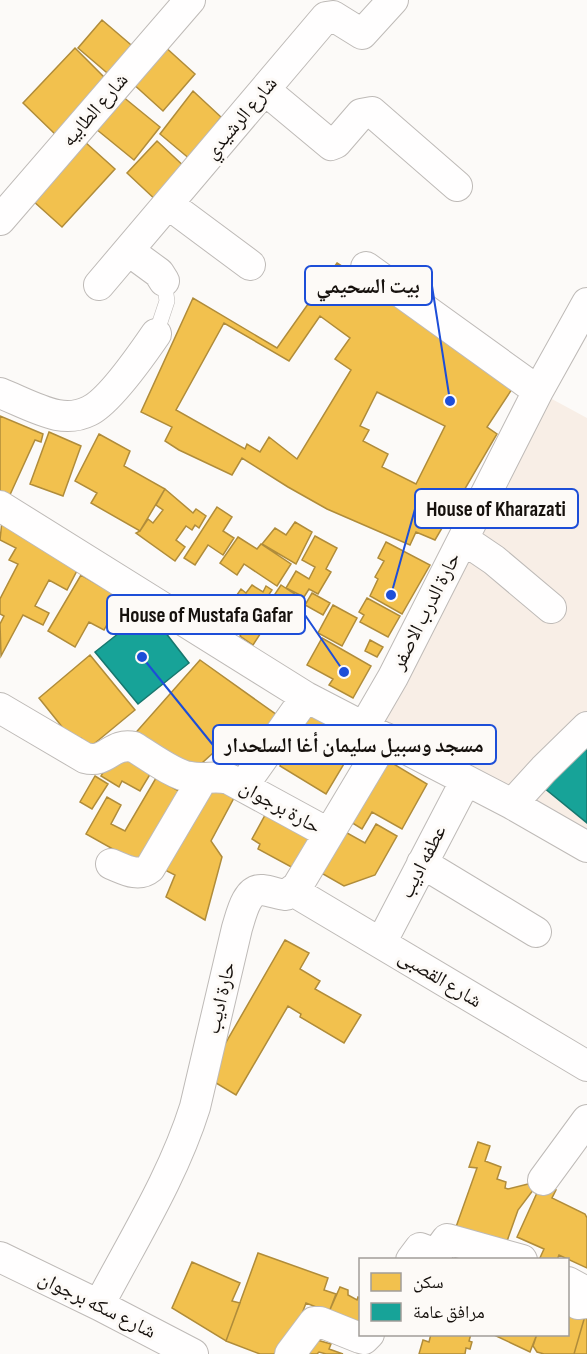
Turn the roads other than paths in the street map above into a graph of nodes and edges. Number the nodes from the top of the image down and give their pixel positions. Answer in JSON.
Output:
{"nodes":[{"id":1,"x":190,"y":0,"type":"edge"},
{"id":2,"x":393,"y":0,"type":"edge"},
{"id":3,"x":265,"y":90,"type":"junction"},
{"id":4,"x":457,"y":186,"type":"dead end"},
{"id":5,"x":168,"y":204,"type":"junction"},
{"id":6,"x":0,"y":220,"type":"edge"},
{"id":7,"x":129,"y":251,"type":"junction"},
{"id":8,"x":250,"y":265,"type":"dead end"},
{"id":9,"x":366,"y":267,"type":"dead end"},
{"id":10,"x":164,"y":282,"type":"joint"},
{"id":11,"x":99,"y":285,"type":"dead end"},
{"id":12,"x":587,"y":303,"type":"edge"},
{"id":13,"x":156,"y":334,"type":"joint"},
{"id":14,"x":538,"y":391,"type":"junction"},
{"id":15,"x":0,"y":393,"type":"edge"},
{"id":16,"x":0,"y":506,"type":"edge"},
{"id":17,"x":463,"y":539,"type":"junction"},
{"id":18,"x":551,"y":608,"type":"dead end"},
{"id":19,"x":306,"y":697,"type":"junction"},
{"id":20,"x":2,"y":713,"type":"edge"},
{"id":21,"x":587,"y":727,"type":"edge"},
{"id":22,"x":375,"y":733,"type":"junction"},
{"id":23,"x":203,"y":778,"type":"junction"},
{"id":24,"x":465,"y":780,"type":"junction"},
{"id":25,"x":243,"y":786,"type":"junction"},
{"id":26,"x":512,"y":804,"type":"junction"},
{"id":27,"x":328,"y":833,"type":"junction"},
{"id":28,"x":587,"y":848,"type":"edge"},
{"id":29,"x":422,"y":863,"type":"junction"},
{"id":30,"x":111,"y":864,"type":"dead end"},
{"id":31,"x":293,"y":891,"type":"junction"},
{"id":32,"x":536,"y":932,"type":"dead end"},
{"id":33,"x":381,"y":944,"type":"junction"},
{"id":34,"x":587,"y":1066,"type":"edge"},
{"id":35,"x":587,"y":1120,"type":"edge"},
{"id":36,"x":543,"y":1180,"type":"dead end"},
{"id":37,"x":0,"y":1257,"type":"edge"},
{"id":38,"x":412,"y":1258,"type":"edge"},
{"id":39,"x":515,"y":1258,"type":"edge"},
{"id":40,"x":569,"y":1283,"type":"edge"},
{"id":41,"x":587,"y":1303,"type":"edge"},
{"id":42,"x":99,"y":1305,"type":"junction"},
{"id":43,"x":368,"y":1336,"type":"edge"},
{"id":44,"x":161,"y":1347,"type":"edge"},
{"id":45,"x":193,"y":1354,"type":"edge"},
{"id":46,"x":290,"y":1354,"type":"edge"}],
"edges":[{"from":1,"to":6,"type":"street","name":"شارع الطابيه"},
{"from":2,"to":3,"type":"street","name":"شارع الرشيدي"},
{"from":3,"to":4,"type":"street"},
{"from":3,"to":5,"type":"street","name":"شارع الرشيدي"},
{"from":5,"to":7,"type":"street","name":"شارع الرشيدي"},
{"from":5,"to":8,"type":"street"},
{"from":7,"to":10,"type":"street"},
{"from":7,"to":11,"type":"street","name":"شارع الرشيدي"},
{"from":9,"to":14,"type":"street"},
{"from":10,"to":13,"type":"lane"},
{"from":12,"to":14,"type":"street","name":"حارة الدرب الاصفر"},
{"from":13,"to":15,"type":"street"},
{"from":14,"to":17,"type":"street","name":"حارة الدرب الاصفر"},
{"from":16,"to":19,"type":"street"},
{"from":17,"to":18,"type":"street"},
{"from":17,"to":22,"type":"street","name":"حارة الدرب الاصفر"},
{"from":19,"to":22,"type":"street"},
{"from":19,"to":25,"type":"street"},
{"from":20,"to":23,"type":"street","name":"حارة برجوان"},
{"from":21,"to":26,"type":"street"},
{"from":22,"to":24,"type":"street"},
{"from":22,"to":27,"type":"street"},
{"from":23,"to":25,"type":"street","name":"حارة برجوان"},
{"from":23,"to":30,"type":"street"},
{"from":24,"to":26,"type":"street"},
{"from":24,"to":29,"type":"street","name":"عطفه اديب"},
{"from":25,"to":27,"type":"street","name":"حارة برجوان"},
{"from":26,"to":28,"type":"street"},
{"from":27,"to":31,"type":"street"},
{"from":29,"to":32,"type":"street"},
{"from":29,"to":33,"type":"street","name":"عطفه اديب"},
{"from":31,"to":33,"type":"street","name":"شارع القصبى"},
{"from":31,"to":42,"type":"street","name":"حارة اديب"},
{"from":33,"to":34,"type":"street","name":"شارع القصبى"},
{"from":35,"to":36,"type":"street"},
{"from":37,"to":42,"type":"street","name":"شارع سكه برجوان"},
{"from":38,"to":39,"type":"street"},
{"from":40,"to":41,"type":"street"},
{"from":42,"to":44,"type":"street","name":"شارع سكه برجوان"},
{"from":43,"to":46,"type":"street"},
{"from":44,"to":45,"type":"street","name":"شارع سكه برجوان"}]}
